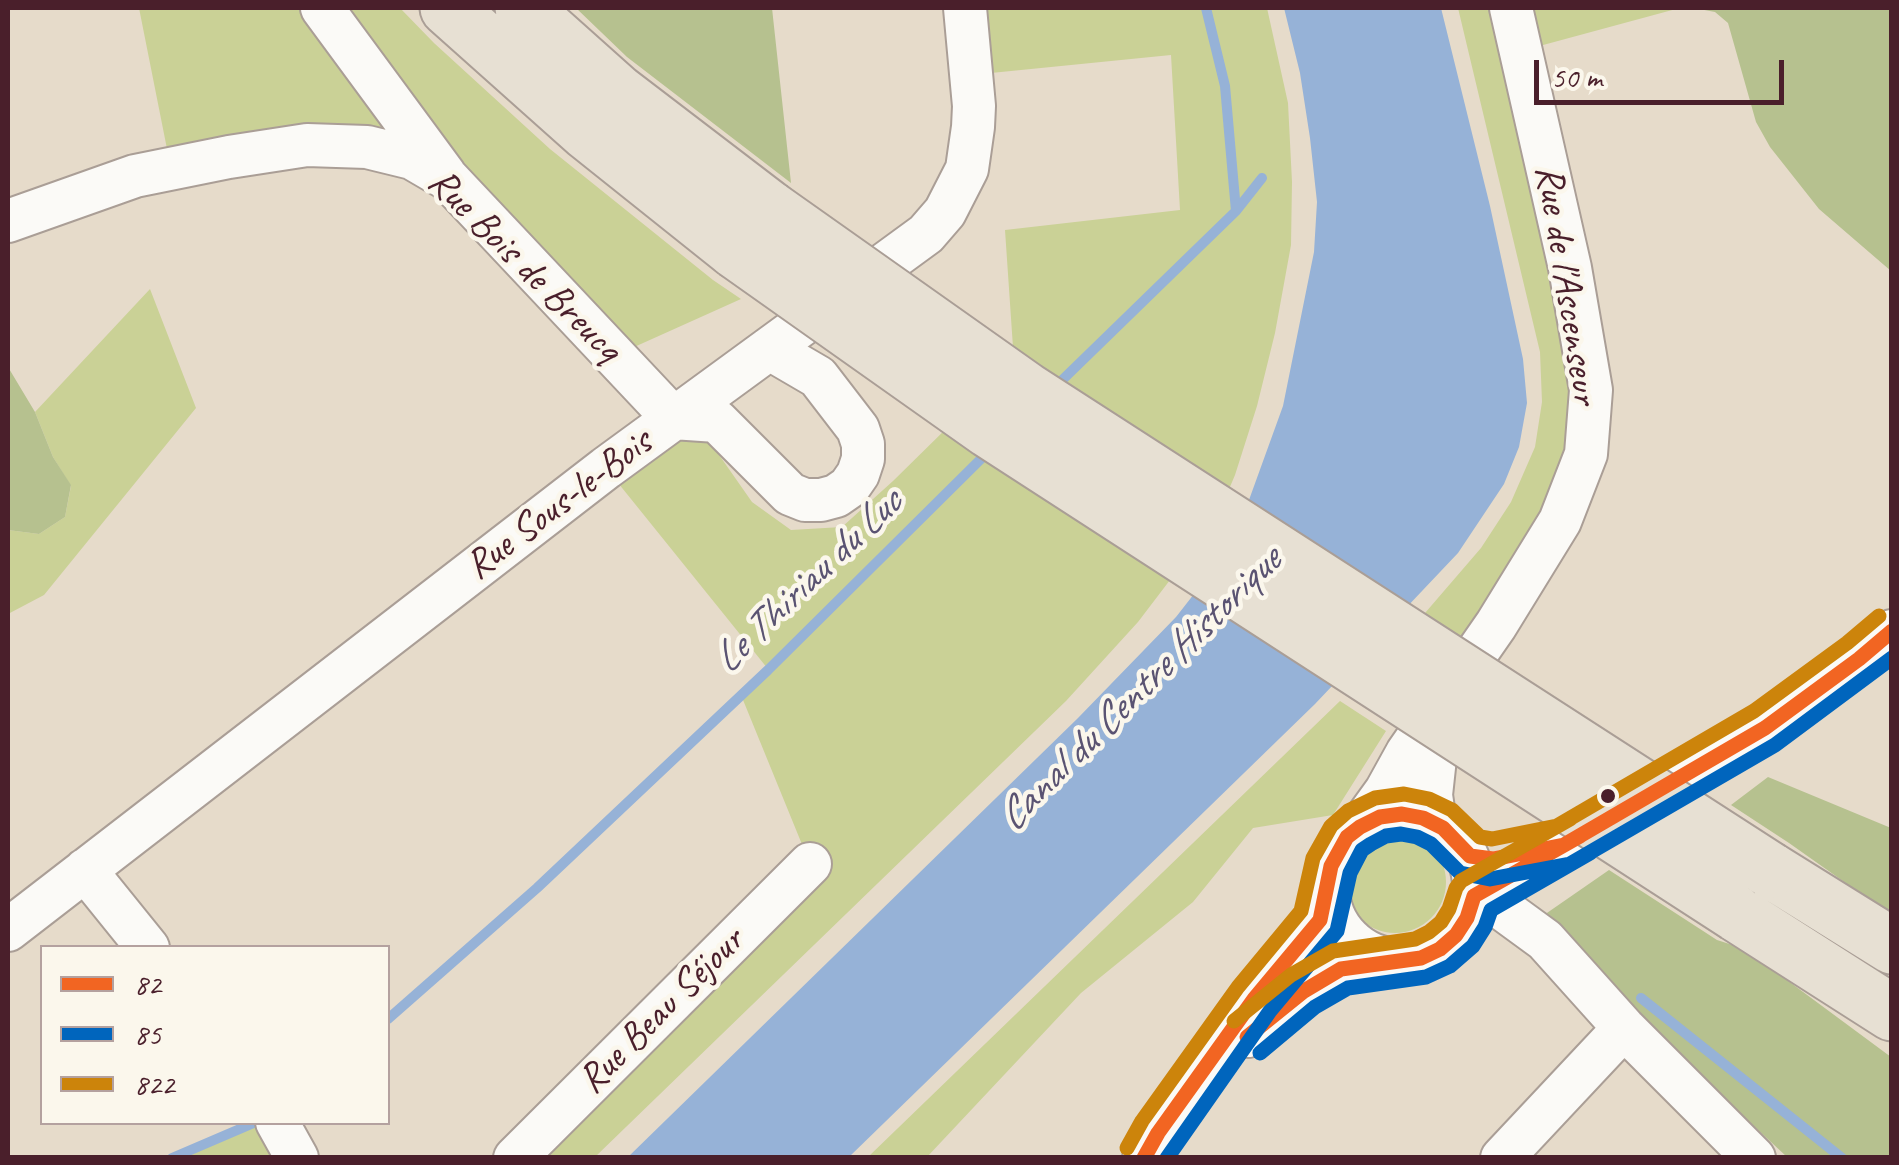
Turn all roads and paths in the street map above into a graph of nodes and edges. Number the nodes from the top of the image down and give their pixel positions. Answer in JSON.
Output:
{"nodes":[{"id":1,"x":322,"y":8,"type":"edge"},
{"id":2,"x":448,"y":8,"type":"edge"},
{"id":3,"x":523,"y":8,"type":"edge"},
{"id":4,"x":965,"y":8,"type":"edge"},
{"id":5,"x":1511,"y":8,"type":"edge"},
{"id":6,"x":448,"y":179,"type":"junction"},
{"id":7,"x":8,"y":221,"type":"edge"},
{"id":8,"x":770,"y":349,"type":"junction"},
{"id":9,"x":673,"y":418,"type":"junction"},
{"id":10,"x":1892,"y":631,"type":"edge"},
{"id":11,"x":1440,"y":706,"type":"junction"},
{"id":12,"x":1360,"y":826,"type":"junction"},
{"id":13,"x":1453,"y":838,"type":"junction"},
{"id":14,"x":1564,"y":845,"type":"junction"},
{"id":15,"x":810,"y":864,"type":"dead end"},
{"id":16,"x":1331,"y":866,"type":"junction"},
{"id":17,"x":85,"y":870,"type":"junction"},
{"id":18,"x":1471,"y":905,"type":"junction"},
{"id":19,"x":8,"y":930,"type":"edge"},
{"id":20,"x":1544,"y":940,"type":"junction"},
{"id":21,"x":146,"y":945,"type":"edge"},
{"id":22,"x":1892,"y":946,"type":"edge"},
{"id":23,"x":1400,"y":960,"type":"junction"},
{"id":24,"x":1892,"y":1013,"type":"edge"},
{"id":25,"x":1624,"y":1028,"type":"junction"},
{"id":26,"x":1196,"y":1080,"type":"junction"},
{"id":27,"x":279,"y":1125,"type":"edge"},
{"id":28,"x":1751,"y":1156,"type":"edge"},
{"id":29,"x":297,"y":1158,"type":"edge"},
{"id":30,"x":515,"y":1158,"type":"edge"},
{"id":31,"x":1144,"y":1158,"type":"edge"},
{"id":32,"x":1502,"y":1158,"type":"edge"}],
"edges":[{"from":1,"to":6,"type":"street"},
{"from":2,"to":24,"type":"highway","bridge":true},
{"from":3,"to":22,"type":"highway","bridge":true},
{"from":4,"to":8,"type":"street","name":"Rue Sous-le-Bois"},
{"from":5,"to":11,"type":"street","name":"Rue de l'Ascenseur"},
{"from":6,"to":7,"type":"street","name":"Rue Bois de Breucq"},
{"from":6,"to":9,"type":"street","name":"Rue Bois de Breucq"},
{"from":8,"to":9,"type":"street","name":"Rue Sous-le-Bois"},
{"from":8,"to":9,"type":"street"},
{"from":9,"to":17,"type":"street","name":"Rue Sous-le-Bois"},
{"from":10,"to":14,"type":"street"},
{"from":11,"to":12,"type":"street","name":"Rue de l'Ascenseur"},
{"from":11,"to":13,"type":"street","name":"Rue de l'Ascenseur"},
{"from":12,"to":13,"type":"street"},
{"from":12,"to":16,"type":"street"},
{"from":13,"to":14,"type":"street"},
{"from":13,"to":18,"type":"street"},
{"from":14,"to":18,"type":"street"},
{"from":14,"to":20,"type":"street"},
{"from":15,"to":30,"type":"street","name":"Rue Beau Séjour"},
{"from":16,"to":23,"type":"street"},
{"from":16,"to":26,"type":"street"},
{"from":17,"to":19,"type":"street","name":"Rue Sous-le-Bois"},
{"from":17,"to":21,"type":"street"},
{"from":18,"to":20,"type":"street"},
{"from":18,"to":23,"type":"street"},
{"from":20,"to":25,"type":"street"},
{"from":23,"to":26,"type":"street"},
{"from":25,"to":28,"type":"street"},
{"from":25,"to":32,"type":"street"},
{"from":26,"to":31,"type":"street"},
{"from":27,"to":29,"type":"street"}]}
